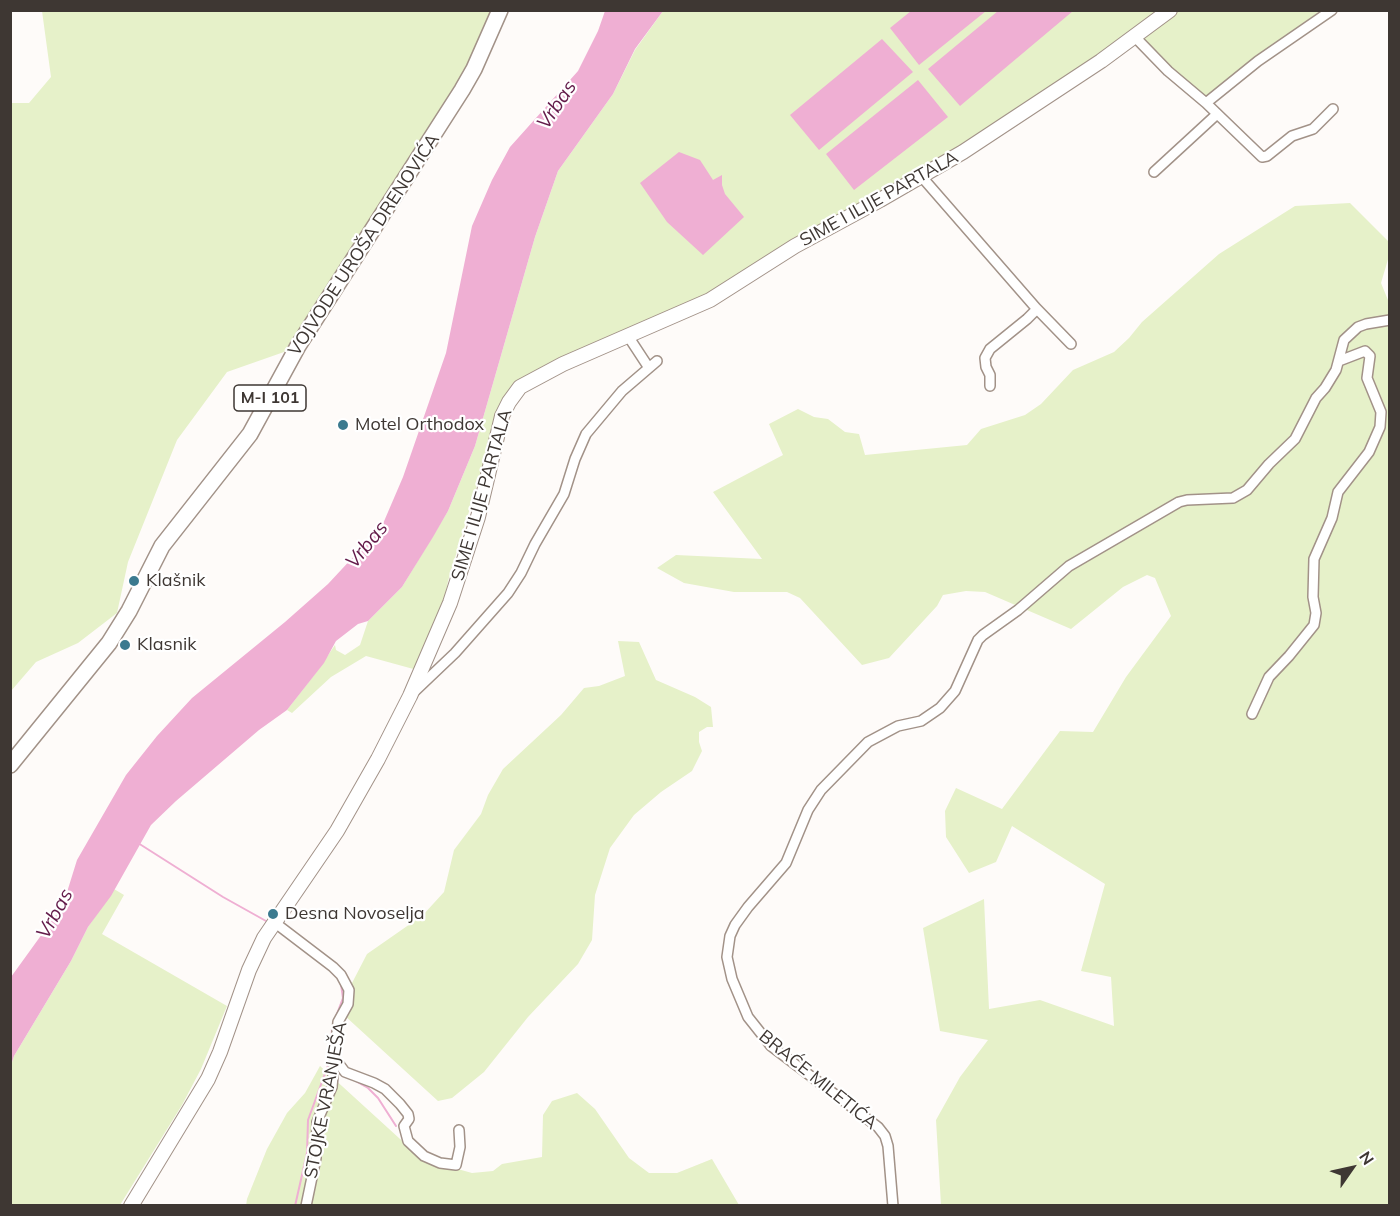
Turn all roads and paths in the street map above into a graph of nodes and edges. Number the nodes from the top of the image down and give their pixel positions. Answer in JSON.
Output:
{"nodes":[{"id":1,"x":500,"y":10,"type":"edge"},
{"id":2,"x":1170,"y":10,"type":"edge"},
{"id":3,"x":1332,"y":10,"type":"edge"},
{"id":4,"x":1135,"y":37,"type":"junction"},
{"id":5,"x":1206,"y":104,"type":"junction"},
{"id":6,"x":1333,"y":109,"type":"dead end"},
{"id":7,"x":1216,"y":115,"type":"junction"},
{"id":8,"x":1154,"y":172,"type":"dead end"},
{"id":9,"x":921,"y":176,"type":"junction"},
{"id":10,"x":1036,"y":308,"type":"junction"},
{"id":11,"x":1389,"y":320,"type":"edge"},
{"id":12,"x":628,"y":336,"type":"junction"},
{"id":13,"x":1071,"y":344,"type":"dead end"},
{"id":14,"x":657,"y":361,"type":"dead end"},
{"id":15,"x":1340,"y":361,"type":"junction"},
{"id":16,"x":649,"y":368,"type":"junction"},
{"id":17,"x":990,"y":386,"type":"dead end"},
{"id":18,"x":411,"y":696,"type":"junction"},
{"id":19,"x":1252,"y":714,"type":"dead end"},
{"id":20,"x":10,"y":765,"type":"edge"},
{"id":21,"x":274,"y":922,"type":"junction"},
{"id":22,"x":336,"y":1060,"type":"junction"},
{"id":23,"x":459,"y":1130,"type":"dead end"},
{"id":24,"x":131,"y":1206,"type":"edge"},
{"id":25,"x":306,"y":1206,"type":"edge"},
{"id":26,"x":893,"y":1206,"type":"edge"}],
"edges":[{"from":1,"to":20,"type":"main road","name":"VOJVODE UROŠA DRENOVIĆA","number":"M-I 101"},
{"from":2,"to":4,"type":"street","name":"SIME I ILIJE PARTALA"},
{"from":3,"to":5,"type":"street"},
{"from":4,"to":5,"type":"street"},
{"from":4,"to":9,"type":"street","name":"SIME I ILIJE PARTALA"},
{"from":5,"to":7,"type":"street"},
{"from":6,"to":7,"type":"street"},
{"from":7,"to":8,"type":"street"},
{"from":9,"to":10,"type":"street"},
{"from":9,"to":12,"type":"street","name":"SIME I ILIJE PARTALA"},
{"from":10,"to":13,"type":"street"},
{"from":10,"to":17,"type":"street"},
{"from":11,"to":15,"type":"street","name":"BRAĆE MILETIĆA"},
{"from":12,"to":16,"type":"street"},
{"from":12,"to":18,"type":"street","name":"SIME I ILIJE PARTALA"},
{"from":14,"to":16,"type":"street"},
{"from":15,"to":19,"type":"street"},
{"from":15,"to":26,"type":"street","name":"BRAĆE MILETIĆA"},
{"from":16,"to":18,"type":"street"},
{"from":18,"to":21,"type":"street","name":"SIME I ILIJE PARTALA"},
{"from":21,"to":22,"type":"street","name":"STOJKE VRANJEŠA"},
{"from":21,"to":24,"type":"street","name":"SIME I ILIJE PARTALA"},
{"from":22,"to":23,"type":"street"},
{"from":22,"to":25,"type":"street","name":"STOJKE VRANJEŠA"}]}
